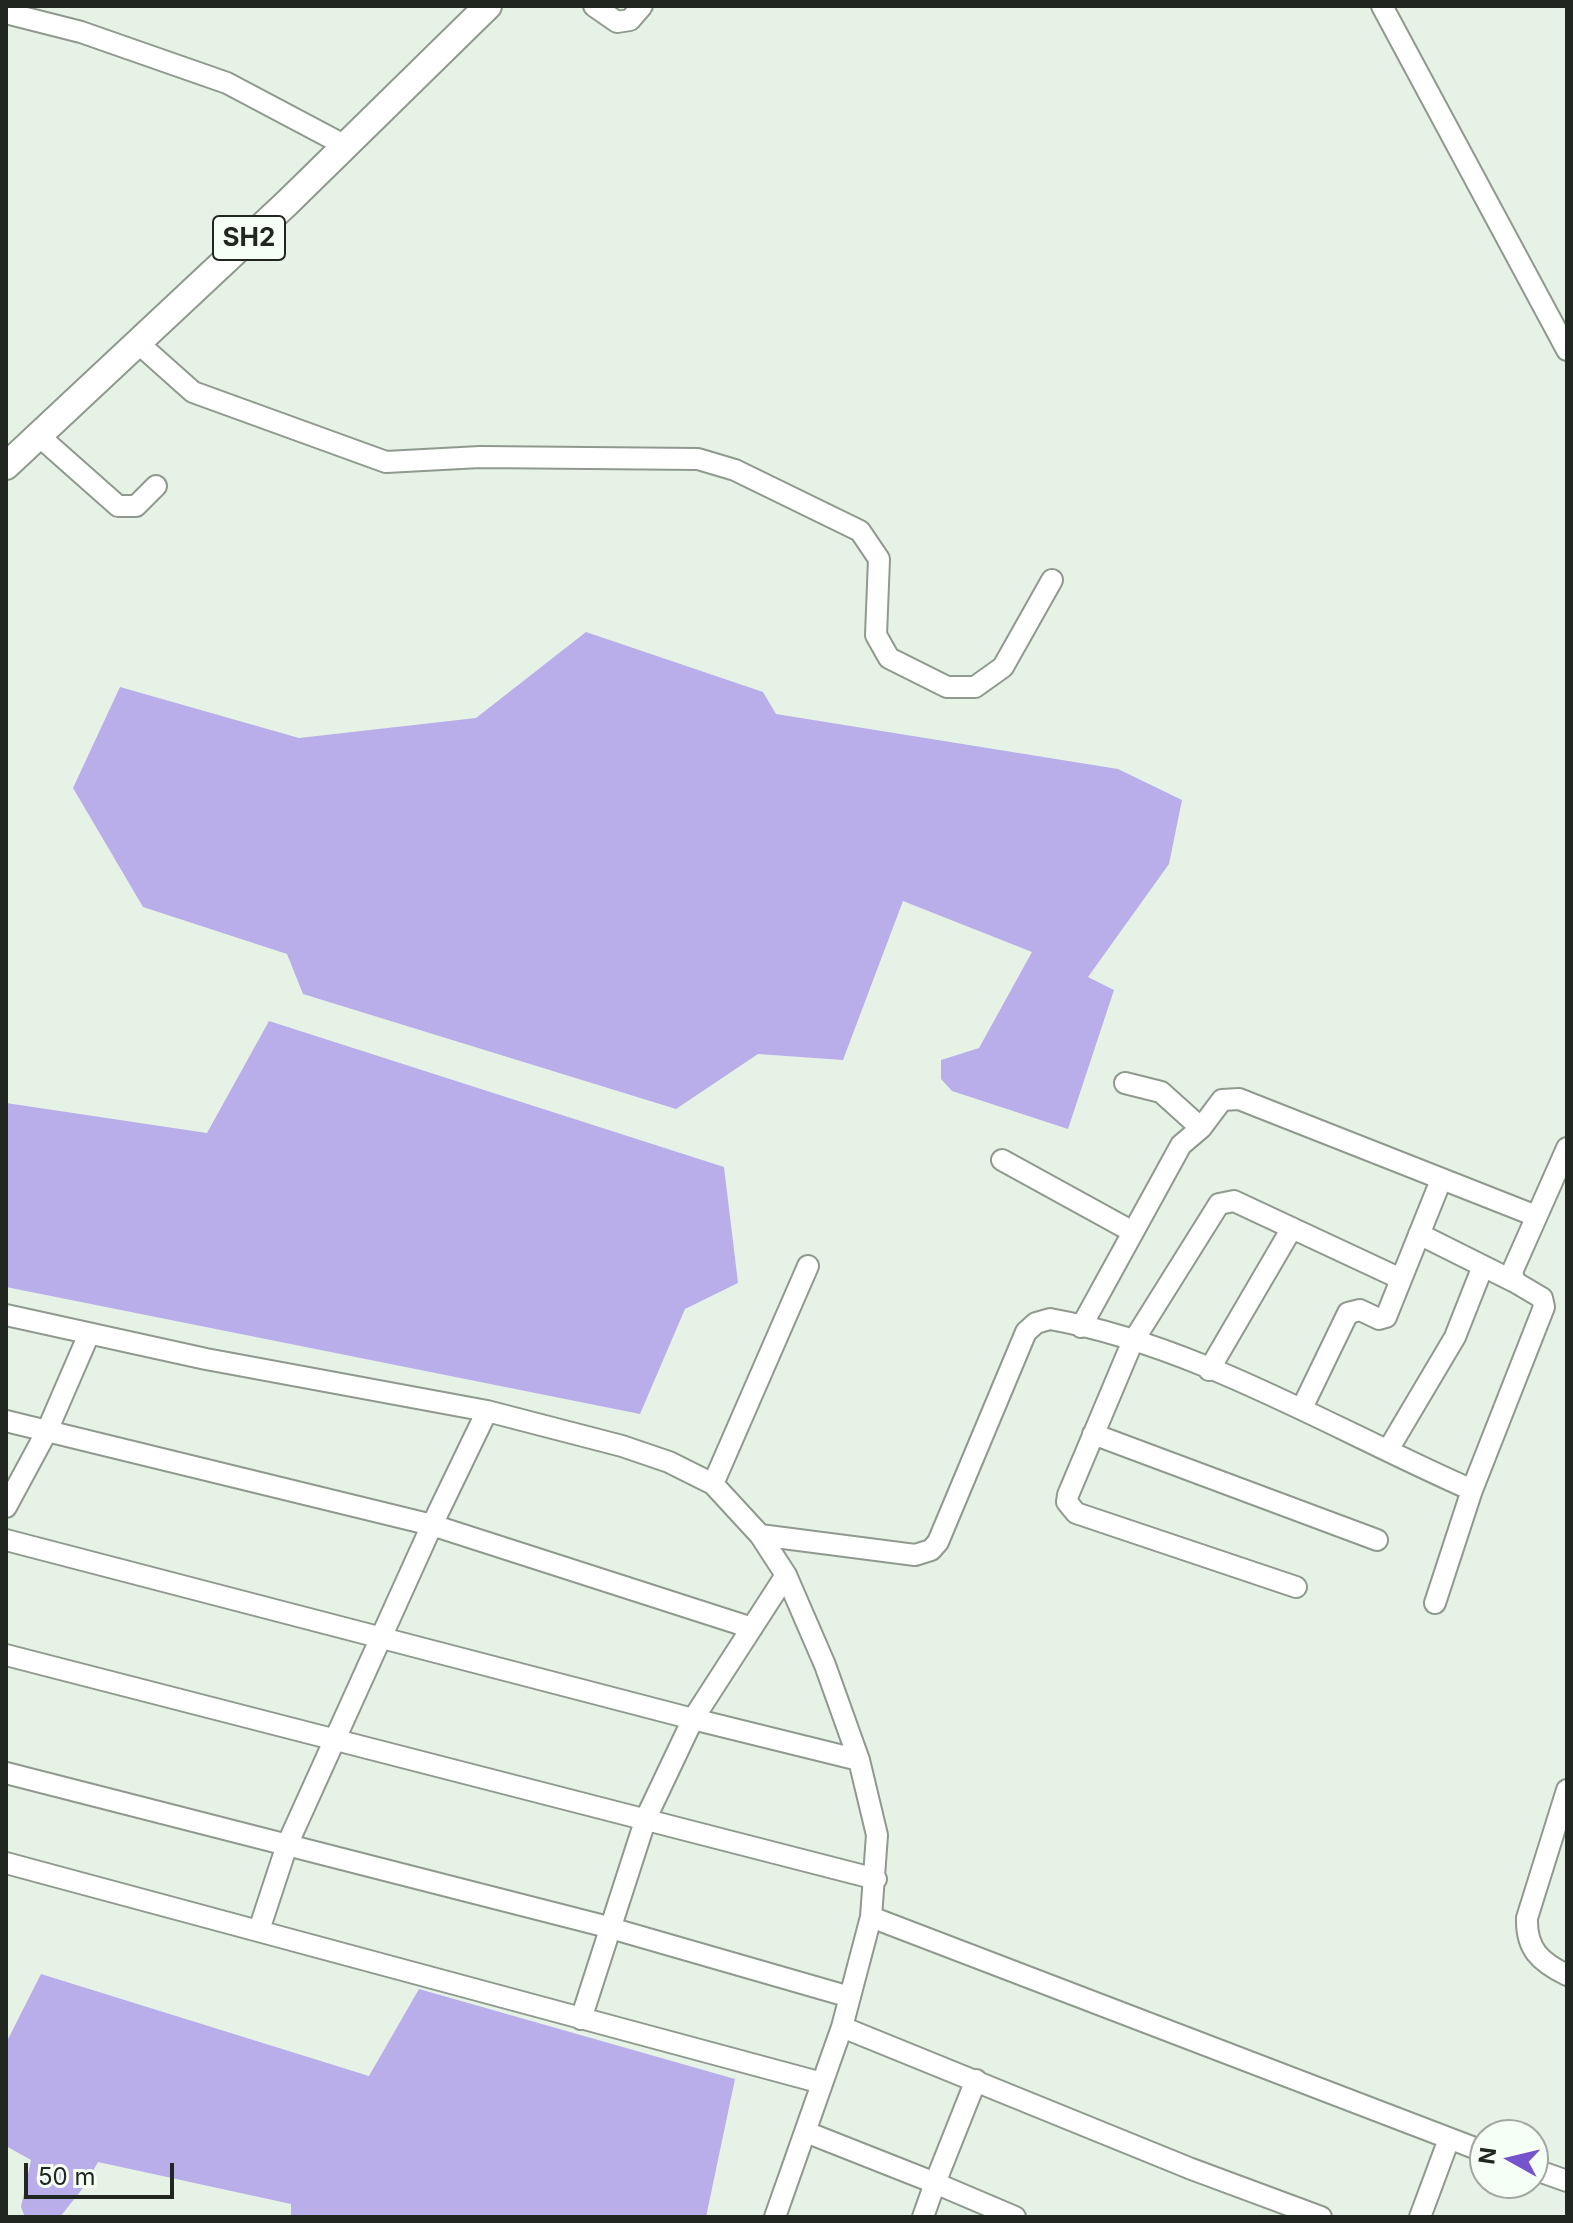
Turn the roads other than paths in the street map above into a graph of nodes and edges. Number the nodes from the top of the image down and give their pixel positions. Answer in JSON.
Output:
{"nodes":[{"id":1,"x":488,"y":6,"type":"edge"},
{"id":2,"x":594,"y":6,"type":"edge"},
{"id":3,"x":642,"y":6,"type":"edge"},
{"id":4,"x":1382,"y":6,"type":"edge"},
{"id":5,"x":6,"y":13,"type":"edge"},
{"id":6,"x":346,"y":146,"type":"junction"},
{"id":7,"x":138,"y":343,"type":"junction"},
{"id":8,"x":1567,"y":350,"type":"edge"},
{"id":9,"x":39,"y":436,"type":"junction"},
{"id":10,"x":6,"y":466,"type":"edge"},
{"id":11,"x":156,"y":486,"type":"dead end"},
{"id":12,"x":1052,"y":580,"type":"dead end"},
{"id":13,"x":1125,"y":1083,"type":"dead end"},
{"id":14,"x":1201,"y":1128,"type":"junction"},
{"id":15,"x":1567,"y":1148,"type":"edge"},
{"id":16,"x":1002,"y":1160,"type":"dead end"},
{"id":17,"x":1441,"y":1180,"type":"junction"},
{"id":18,"x":1536,"y":1216,"type":"junction"},
{"id":19,"x":1292,"y":1228,"type":"junction"},
{"id":20,"x":1133,"y":1232,"type":"junction"},
{"id":21,"x":1419,"y":1234,"type":"junction"},
{"id":22,"x":808,"y":1266,"type":"dead end"},
{"id":23,"x":1483,"y":1266,"type":"junction"},
{"id":24,"x":1401,"y":1279,"type":"junction"},
{"id":25,"x":1515,"y":1282,"type":"junction"},
{"id":26,"x":6,"y":1315,"type":"edge"},
{"id":27,"x":1081,"y":1327,"type":"junction"},
{"id":28,"x":89,"y":1334,"type":"junction"},
{"id":29,"x":1132,"y":1343,"type":"junction"},
{"id":30,"x":1209,"y":1370,"type":"junction"},
{"id":31,"x":1302,"y":1408,"type":"junction"},
{"id":32,"x":487,"y":1411,"type":"junction"},
{"id":33,"x":6,"y":1421,"type":"edge"},
{"id":34,"x":47,"y":1431,"type":"junction"},
{"id":35,"x":1093,"y":1434,"type":"junction"},
{"id":36,"x":1388,"y":1450,"type":"junction"},
{"id":37,"x":713,"y":1484,"type":"junction"},
{"id":38,"x":1472,"y":1490,"type":"junction"},
{"id":39,"x":6,"y":1507,"type":"edge"},
{"id":40,"x":432,"y":1525,"type":"junction"},
{"id":41,"x":760,"y":1535,"type":"junction"},
{"id":42,"x":6,"y":1540,"type":"edge"},
{"id":43,"x":1377,"y":1540,"type":"dead end"},
{"id":44,"x":786,"y":1575,"type":"junction"},
{"id":45,"x":1296,"y":1587,"type":"dead end"},
{"id":46,"x":1435,"y":1603,"type":"dead end"},
{"id":47,"x":752,"y":1628,"type":"junction"},
{"id":48,"x":381,"y":1640,"type":"junction"},
{"id":49,"x":6,"y":1655,"type":"edge"},
{"id":50,"x":693,"y":1719,"type":"junction"},
{"id":51,"x":334,"y":1740,"type":"junction"},
{"id":52,"x":859,"y":1760,"type":"junction"},
{"id":53,"x":6,"y":1773,"type":"edge"},
{"id":54,"x":1567,"y":1790,"type":"edge"},
{"id":55,"x":646,"y":1818,"type":"junction"},
{"id":56,"x":287,"y":1845,"type":"junction"},
{"id":57,"x":6,"y":1863,"type":"edge"},
{"id":58,"x":876,"y":1879,"type":"junction"},
{"id":59,"x":871,"y":1917,"type":"junction"},
{"id":60,"x":610,"y":1929,"type":"junction"},
{"id":61,"x":259,"y":1930,"type":"junction"},
{"id":62,"x":1567,"y":1975,"type":"edge"},
{"id":63,"x":850,"y":1997,"type":"junction"},
{"id":64,"x":581,"y":2019,"type":"junction"},
{"id":65,"x":842,"y":2027,"type":"junction"},
{"id":66,"x":976,"y":2080,"type":"junction"},
{"id":67,"x":822,"y":2083,"type":"junction"},
{"id":68,"x":806,"y":2132,"type":"junction"},
{"id":69,"x":1449,"y":2139,"type":"junction"},
{"id":70,"x":1469,"y":2146,"type":"edge"},
{"id":71,"x":935,"y":2183,"type":"junction"},
{"id":72,"x":775,"y":2217,"type":"edge"},
{"id":73,"x":923,"y":2217,"type":"edge"},
{"id":74,"x":1015,"y":2217,"type":"edge"},
{"id":75,"x":1321,"y":2217,"type":"edge"},
{"id":76,"x":1420,"y":2217,"type":"edge"}],
"edges":[{"from":1,"to":6,"type":"main road","number":"SH2"},
{"from":2,"to":3,"type":"street"},
{"from":4,"to":8,"type":"street"},
{"from":5,"to":6,"type":"street"},
{"from":6,"to":7,"type":"main road","number":"SH2"},
{"from":7,"to":9,"type":"main road","number":"SH2"},
{"from":7,"to":12,"type":"street"},
{"from":9,"to":10,"type":"main road","number":"SH2"},
{"from":9,"to":11,"type":"street"},
{"from":13,"to":14,"type":"street"},
{"from":14,"to":17,"type":"street"},
{"from":14,"to":20,"type":"street"},
{"from":15,"to":18,"type":"street"},
{"from":16,"to":20,"type":"street"},
{"from":17,"to":18,"type":"street"},
{"from":17,"to":21,"type":"street"},
{"from":18,"to":25,"type":"street"},
{"from":19,"to":24,"type":"street"},
{"from":19,"to":29,"type":"street"},
{"from":19,"to":30,"type":"street"},
{"from":20,"to":27,"type":"street"},
{"from":21,"to":23,"type":"street"},
{"from":21,"to":24,"type":"street"},
{"from":22,"to":37,"type":"street"},
{"from":23,"to":25,"type":"street"},
{"from":23,"to":36,"type":"street"},
{"from":24,"to":31,"type":"street"},
{"from":25,"to":38,"type":"street"},
{"from":26,"to":28,"type":"street"},
{"from":27,"to":29,"type":"street"},
{"from":27,"to":41,"type":"street"},
{"from":28,"to":32,"type":"street"},
{"from":28,"to":34,"type":"street"},
{"from":29,"to":30,"type":"street"},
{"from":29,"to":35,"type":"street"},
{"from":30,"to":31,"type":"street"},
{"from":31,"to":36,"type":"street"},
{"from":32,"to":37,"type":"street"},
{"from":32,"to":40,"type":"street"},
{"from":33,"to":34,"type":"street"},
{"from":34,"to":39,"type":"street"},
{"from":34,"to":40,"type":"street"},
{"from":35,"to":43,"type":"street"},
{"from":35,"to":45,"type":"street"},
{"from":36,"to":38,"type":"street"},
{"from":37,"to":41,"type":"street"},
{"from":38,"to":46,"type":"street"},
{"from":40,"to":47,"type":"street"},
{"from":40,"to":48,"type":"street"},
{"from":41,"to":44,"type":"street"},
{"from":42,"to":48,"type":"street"},
{"from":44,"to":47,"type":"street"},
{"from":44,"to":52,"type":"street"},
{"from":47,"to":50,"type":"street"},
{"from":48,"to":50,"type":"street"},
{"from":48,"to":51,"type":"street"},
{"from":49,"to":51,"type":"street"},
{"from":50,"to":52,"type":"street"},
{"from":50,"to":55,"type":"street"},
{"from":51,"to":55,"type":"street"},
{"from":51,"to":56,"type":"street"},
{"from":52,"to":58,"type":"street"},
{"from":53,"to":56,"type":"street"},
{"from":54,"to":62,"type":"street"},
{"from":55,"to":58,"type":"street"},
{"from":55,"to":60,"type":"street"},
{"from":56,"to":60,"type":"street"},
{"from":56,"to":61,"type":"street"},
{"from":57,"to":61,"type":"street"},
{"from":58,"to":59,"type":"street"},
{"from":59,"to":63,"type":"street"},
{"from":59,"to":69,"type":"street"},
{"from":60,"to":63,"type":"street"},
{"from":60,"to":64,"type":"street"},
{"from":61,"to":64,"type":"street"},
{"from":63,"to":65,"type":"street"},
{"from":64,"to":67,"type":"street"},
{"from":65,"to":66,"type":"street"},
{"from":65,"to":67,"type":"street"},
{"from":66,"to":71,"type":"street"},
{"from":66,"to":75,"type":"street"},
{"from":67,"to":68,"type":"street"},
{"from":68,"to":71,"type":"street"},
{"from":68,"to":72,"type":"street"},
{"from":69,"to":70,"type":"street"},
{"from":69,"to":76,"type":"street"},
{"from":71,"to":73,"type":"street"},
{"from":71,"to":74,"type":"street"}]}
